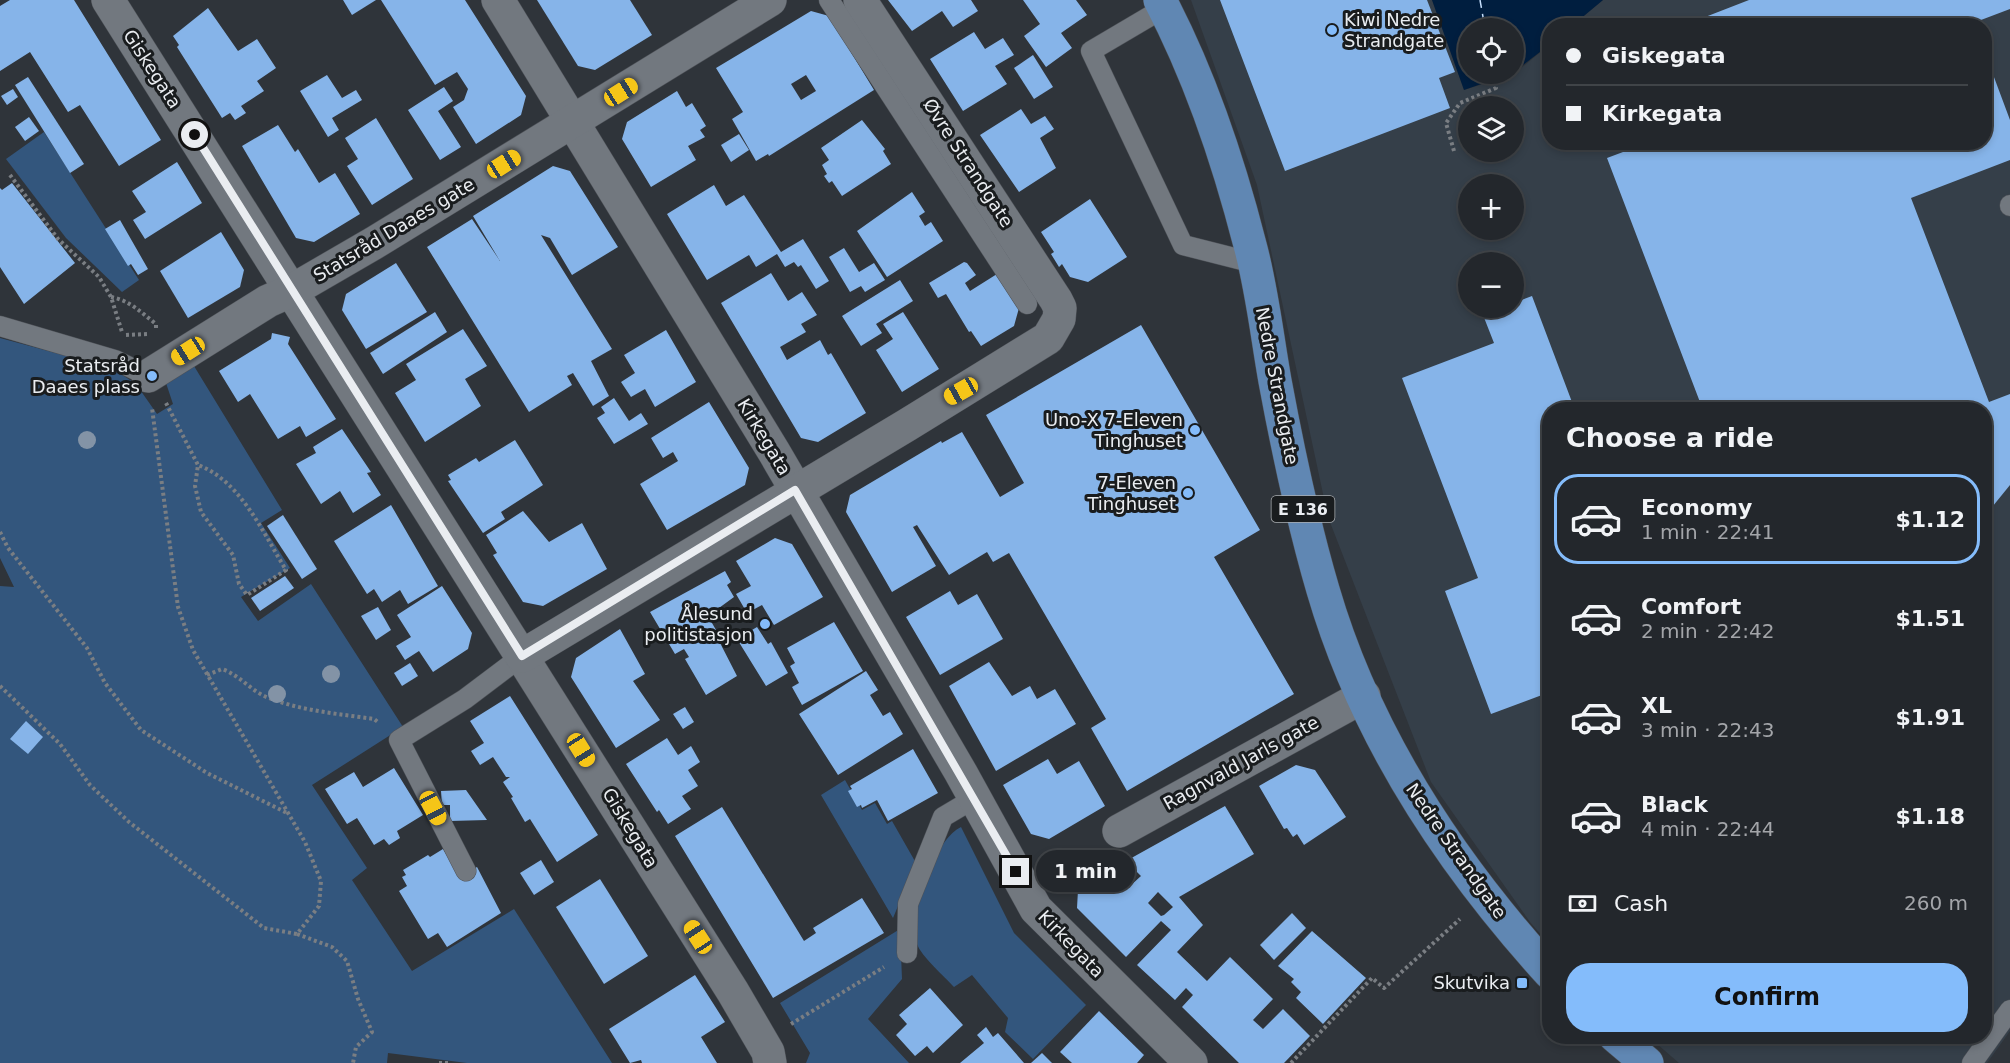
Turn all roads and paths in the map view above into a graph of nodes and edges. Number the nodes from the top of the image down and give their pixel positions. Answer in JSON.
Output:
{"nodes":[{"id":1,"x":108,"y":0,"type":"edge"},
{"id":2,"x":498,"y":0,"type":"edge"},
{"id":3,"x":770,"y":0,"type":"edge"},
{"id":4,"x":829,"y":0,"type":"edge"},
{"id":5,"x":860,"y":0,"type":"edge"},
{"id":6,"x":1162,"y":4,"type":"edge"},
{"id":7,"x":1495,"y":84,"type":"edge"},
{"id":8,"x":573,"y":121,"type":"junction"},
{"id":9,"x":1454,"y":151,"type":"dead end"},
{"id":10,"x":10,"y":175,"type":"dead end"},
{"id":11,"x":1254,"y":263,"type":"junction"},
{"id":12,"x":293,"y":290,"type":"junction"},
{"id":13,"x":111,"y":297,"type":"junction"},
{"id":14,"x":1027,"y":304,"type":"dead end"},
{"id":15,"x":0,"y":326,"type":"edge"},
{"id":16,"x":148,"y":376,"type":"junction"},
{"id":17,"x":198,"y":465,"type":"junction"},
{"id":18,"x":795,"y":490,"type":"junction"},
{"id":19,"x":0,"y":532,"type":"edge"},
{"id":20,"x":522,"y":656,"type":"junction"},
{"id":21,"x":207,"y":675,"type":"junction"},
{"id":22,"x":0,"y":686,"type":"edge"},
{"id":23,"x":1364,"y":696,"type":"junction"},
{"id":24,"x":399,"y":740,"type":"junction"},
{"id":25,"x":975,"y":798,"type":"junction"},
{"id":26,"x":287,"y":813,"type":"junction"},
{"id":27,"x":1119,"y":831,"type":"dead end"},
{"id":28,"x":466,"y":871,"type":"dead end"},
{"id":29,"x":1451,"y":927,"type":"dead end"},
{"id":30,"x":297,"y":934,"type":"junction"},
{"id":31,"x":907,"y":953,"type":"joint"},
{"id":32,"x":1542,"y":964,"type":"edge"},
{"id":33,"x":2010,"y":1010,"type":"edge"},
{"id":34,"x":1992,"y":1035,"type":"edge"},
{"id":35,"x":1624,"y":1044,"type":"edge"},
{"id":36,"x":1986,"y":1044,"type":"edge"},
{"id":37,"x":766,"y":1052,"type":"edge"},
{"id":38,"x":353,"y":1063,"type":"edge"},
{"id":39,"x":439,"y":1063,"type":"edge"},
{"id":40,"x":449,"y":1063,"type":"edge"},
{"id":41,"x":1191,"y":1063,"type":"edge"},
{"id":42,"x":1291,"y":1063,"type":"edge"},
{"id":43,"x":1647,"y":1063,"type":"edge"},
{"id":44,"x":1972,"y":1063,"type":"edge"}],
"edges":[{"from":1,"to":12,"type":"street","name":"Giskegata"},
{"from":2,"to":8,"type":"street","name":"Kirkegata"},
{"from":3,"to":8,"type":"street","name":"Statsråd Daaes gate"},
{"from":4,"to":14,"type":"lane"},
{"from":5,"to":18,"type":"street","name":"Øvre Strandgate"},
{"from":6,"to":11,"type":"highway","name":"Nedre Strandgate","number":"E 136"},
{"from":6,"to":11,"type":"lane"},
{"from":7,"to":9,"type":"path"},
{"from":8,"to":12,"type":"street","name":"Statsråd Daaes gate"},
{"from":8,"to":18,"type":"street","name":"Kirkegata"},
{"from":10,"to":13,"type":"path"},
{"from":11,"to":23,"type":"highway","name":"Nedre Strandgate","number":"E 136"},
{"from":12,"to":16,"type":"street"},
{"from":12,"to":20,"type":"street","name":"Giskegata"},
{"from":13,"to":13,"type":"path"},
{"from":15,"to":16,"type":"lane"},
{"from":16,"to":17,"type":"path"},
{"from":16,"to":21,"type":"path"},
{"from":17,"to":17,"type":"path"},
{"from":18,"to":20,"type":"street"},
{"from":18,"to":25,"type":"street","name":"Kirkegata"},
{"from":19,"to":26,"type":"path"},
{"from":20,"to":24,"type":"lane"},
{"from":20,"to":37,"type":"street","name":"Giskegata"},
{"from":21,"to":24,"type":"path"},
{"from":21,"to":26,"type":"path"},
{"from":22,"to":30,"type":"path"},
{"from":23,"to":27,"type":"street","name":"Ragnvald Jarls gate"},
{"from":23,"to":32,"type":"highway","name":"Nedre Strandgate","number":"E 136"},
{"from":24,"to":28,"type":"lane"},
{"from":25,"to":31,"type":"lane"},
{"from":25,"to":41,"type":"street","name":"Kirkegata"},
{"from":26,"to":30,"type":"path"},
{"from":29,"to":42,"type":"path"},
{"from":30,"to":38,"type":"path"},
{"from":31,"to":37,"type":"path"},
{"from":33,"to":34,"type":"lane"},
{"from":35,"to":43,"type":"highway"},
{"from":36,"to":44,"type":"lane"},
{"from":39,"to":40,"type":"path"}]}
